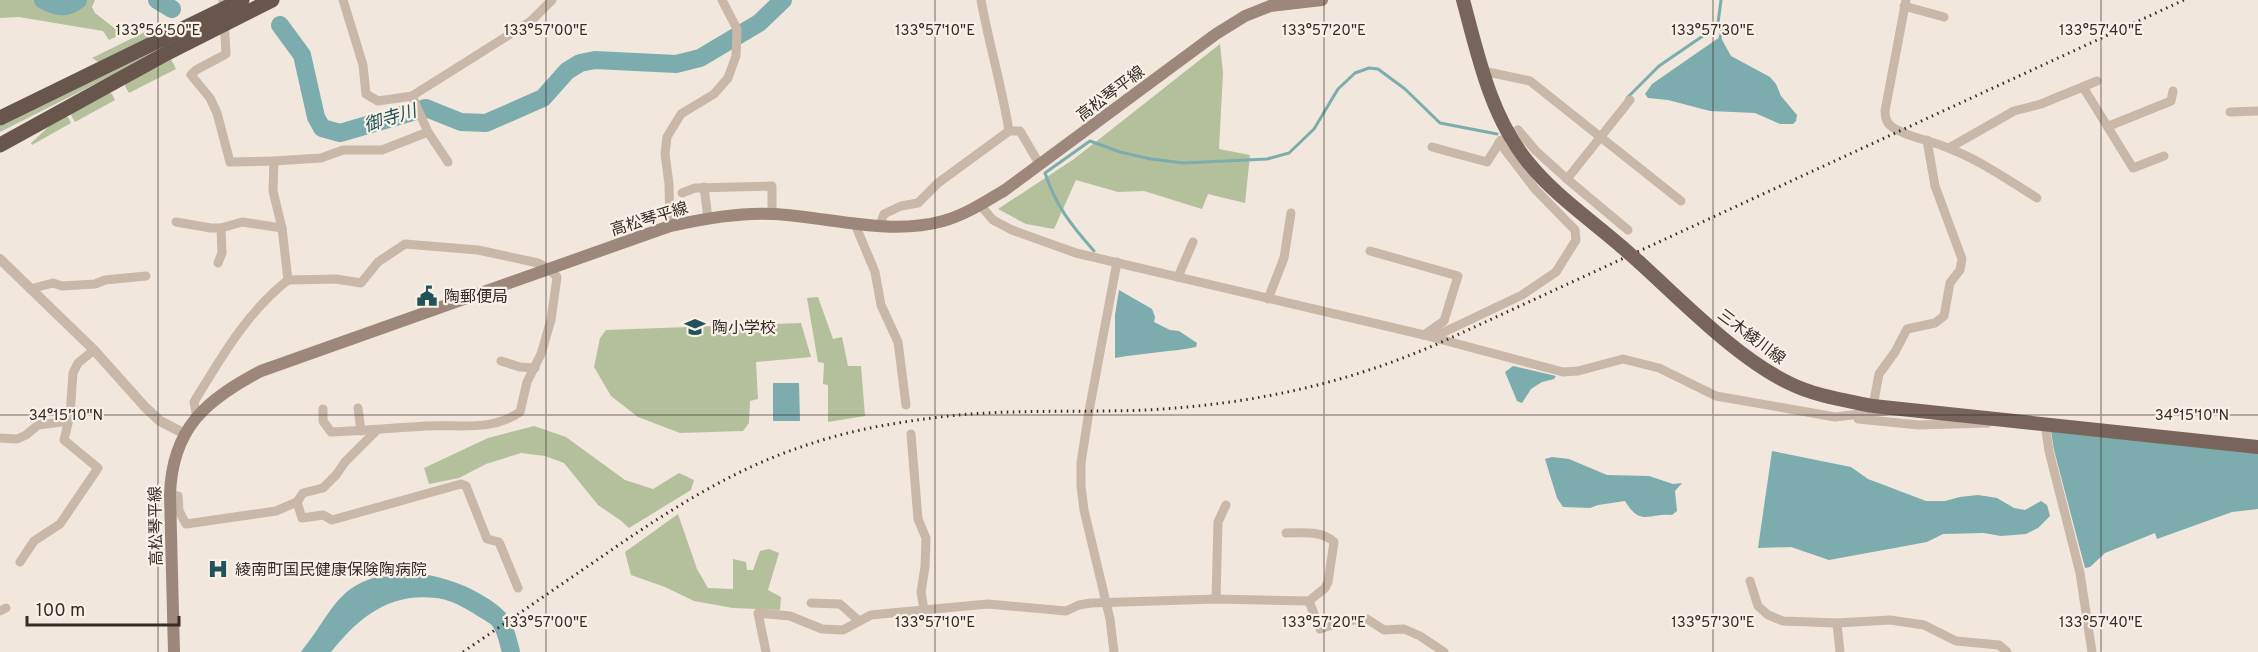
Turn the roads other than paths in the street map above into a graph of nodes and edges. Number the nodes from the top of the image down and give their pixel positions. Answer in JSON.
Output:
{"nodes":[{"id":1,"x":224,"y":0,"type":"edge"},
{"id":2,"x":242,"y":0,"type":"edge"},
{"id":3,"x":272,"y":0,"type":"edge"},
{"id":4,"x":343,"y":0,"type":"edge"},
{"id":5,"x":552,"y":0,"type":"edge"},
{"id":6,"x":722,"y":0,"type":"edge"},
{"id":7,"x":981,"y":0,"type":"edge"},
{"id":8,"x":1322,"y":0,"type":"edge"},
{"id":9,"x":1463,"y":0,"type":"edge"},
{"id":10,"x":1905,"y":3,"type":"edge"},
{"id":11,"x":1944,"y":17,"type":"dead end"},
{"id":12,"x":166,"y":46,"type":"junction"},
{"id":13,"x":1483,"y":71,"type":"junction"},
{"id":14,"x":2097,"y":81,"type":"dead end"},
{"id":15,"x":2083,"y":87,"type":"junction"},
{"id":16,"x":2173,"y":91,"type":"dead end"},
{"id":17,"x":1630,"y":100,"type":"dead end"},
{"id":18,"x":417,"y":104,"type":"junction"},
{"id":19,"x":2258,"y":111,"type":"edge"},
{"id":20,"x":2230,"y":112,"type":"dead end"},
{"id":21,"x":0,"y":118,"type":"edge"},
{"id":22,"x":2109,"y":126,"type":"junction"},
{"id":23,"x":1009,"y":131,"type":"junction"},
{"id":24,"x":428,"y":132,"type":"junction"},
{"id":25,"x":1505,"y":136,"type":"junction"},
{"id":26,"x":1600,"y":138,"type":"junction"},
{"id":27,"x":1927,"y":141,"type":"junction"},
{"id":28,"x":0,"y":145,"type":"edge"},
{"id":29,"x":1432,"y":147,"type":"dead end"},
{"id":30,"x":1949,"y":148,"type":"junction"},
{"id":31,"x":2164,"y":156,"type":"dead end"},
{"id":32,"x":274,"y":161,"type":"junction"},
{"id":33,"x":448,"y":162,"type":"dead end"},
{"id":34,"x":1040,"y":165,"type":"junction"},
{"id":35,"x":1567,"y":179,"type":"junction"},
{"id":36,"x":704,"y":187,"type":"junction"},
{"id":37,"x":682,"y":193,"type":"dead end"},
{"id":38,"x":2037,"y":198,"type":"dead end"},
{"id":39,"x":1681,"y":201,"type":"dead end"},
{"id":40,"x":980,"y":205,"type":"junction"},
{"id":41,"x":1291,"y":213,"type":"dead end"},
{"id":42,"x":772,"y":214,"type":"junction"},
{"id":43,"x":708,"y":218,"type":"junction"},
{"id":44,"x":176,"y":222,"type":"dead end"},
{"id":45,"x":854,"y":222,"type":"junction"},
{"id":46,"x":1581,"y":222,"type":"dead end"},
{"id":47,"x":880,"y":225,"type":"junction"},
{"id":48,"x":670,"y":226,"type":"junction"},
{"id":49,"x":221,"y":228,"type":"junction"},
{"id":50,"x":282,"y":228,"type":"junction"},
{"id":51,"x":1628,"y":230,"type":"dead end"},
{"id":52,"x":1575,"y":231,"type":"junction"},
{"id":53,"x":1193,"y":242,"type":"dead end"},
{"id":54,"x":1370,"y":251,"type":"dead end"},
{"id":55,"x":0,"y":259,"type":"edge"},
{"id":56,"x":1117,"y":262,"type":"junction"},
{"id":57,"x":218,"y":263,"type":"dead end"},
{"id":58,"x":549,"y":269,"type":"junction"},
{"id":59,"x":147,"y":276,"type":"dead end"},
{"id":60,"x":1178,"y":277,"type":"junction"},
{"id":61,"x":288,"y":280,"type":"junction"},
{"id":62,"x":30,"y":289,"type":"junction"},
{"id":63,"x":1268,"y":299,"type":"junction"},
{"id":64,"x":1424,"y":335,"type":"junction"},
{"id":65,"x":1435,"y":338,"type":"junction"},
{"id":66,"x":94,"y":350,"type":"junction"},
{"id":67,"x":501,"y":361,"type":"dead end"},
{"id":68,"x":535,"y":368,"type":"junction"},
{"id":69,"x":1844,"y":400,"type":"junction"},
{"id":70,"x":906,"y":405,"type":"dead end"},
{"id":71,"x":1873,"y":406,"type":"junction"},
{"id":72,"x":358,"y":408,"type":"dead end"},
{"id":73,"x":323,"y":409,"type":"dead end"},
{"id":74,"x":1902,"y":409,"type":"junction"},
{"id":75,"x":70,"y":415,"type":"junction"},
{"id":76,"x":1835,"y":417,"type":"junction"},
{"id":77,"x":197,"y":418,"type":"junction"},
{"id":78,"x":2016,"y":421,"type":"junction"},
{"id":79,"x":2045,"y":424,"type":"junction"},
{"id":80,"x":376,"y":429,"type":"junction"},
{"id":81,"x":361,"y":431,"type":"junction"},
{"id":82,"x":185,"y":434,"type":"junction"},
{"id":83,"x":911,"y":434,"type":"dead end"},
{"id":84,"x":0,"y":438,"type":"edge"},
{"id":85,"x":2258,"y":447,"type":"edge"},
{"id":86,"x":170,"y":495,"type":"junction"},
{"id":87,"x":297,"y":502,"type":"junction"},
{"id":88,"x":1226,"y":505,"type":"dead end"},
{"id":89,"x":1286,"y":533,"type":"dead end"},
{"id":90,"x":20,"y":562,"type":"dead end"},
{"id":91,"x":1750,"y":581,"type":"dead end"},
{"id":92,"x":518,"y":588,"type":"dead end"},
{"id":93,"x":1216,"y":599,"type":"junction"},
{"id":94,"x":1309,"y":601,"type":"junction"},
{"id":95,"x":1106,"y":602,"type":"junction"},
{"id":96,"x":811,"y":603,"type":"dead end"},
{"id":97,"x":924,"y":610,"type":"junction"},
{"id":98,"x":858,"y":620,"type":"junction"},
{"id":99,"x":1837,"y":623,"type":"junction"},
{"id":100,"x":174,"y":652,"type":"edge"},
{"id":101,"x":766,"y":652,"type":"edge"},
{"id":102,"x":1114,"y":652,"type":"edge"},
{"id":103,"x":1444,"y":652,"type":"edge"},
{"id":104,"x":1840,"y":652,"type":"edge"},
{"id":105,"x":2007,"y":652,"type":"edge"},
{"id":106,"x":2092,"y":652,"type":"edge"}],
"edges":[{"from":1,"to":32,"type":"street"},
{"from":2,"to":12,"type":"highway","bridge":true},
{"from":3,"to":12,"type":"highway","bridge":true},
{"from":4,"to":18,"type":"street"},
{"from":5,"to":18,"type":"street"},
{"from":6,"to":48,"type":"street"},
{"from":7,"to":23,"type":"street"},
{"from":8,"to":34,"type":"main road","name":"高松琴平線"},
{"from":9,"to":13,"type":"main road","name":"三木綾川線"},
{"from":10,"to":11,"type":"street"},
{"from":10,"to":27,"type":"street"},
{"from":12,"to":21,"type":"highway"},
{"from":12,"to":28,"type":"highway"},
{"from":13,"to":25,"type":"main road","name":"三木綾川線"},
{"from":13,"to":26,"type":"street"},
{"from":14,"to":15,"type":"street"},
{"from":15,"to":22,"type":"street"},
{"from":15,"to":30,"type":"street"},
{"from":16,"to":22,"type":"street"},
{"from":17,"to":26,"type":"street"},
{"from":18,"to":24,"type":"street"},
{"from":19,"to":20,"type":"street"},
{"from":22,"to":31,"type":"street"},
{"from":23,"to":34,"type":"street"},
{"from":23,"to":47,"type":"street"},
{"from":24,"to":32,"type":"street"},
{"from":24,"to":33,"type":"street"},
{"from":25,"to":29,"type":"street"},
{"from":25,"to":35,"type":"street"},
{"from":25,"to":52,"type":"street"},
{"from":25,"to":69,"type":"main road","name":"三木綾川線","bridge":true},
{"from":26,"to":35,"type":"street"},
{"from":26,"to":39,"type":"street"},
{"from":27,"to":30,"type":"street"},
{"from":27,"to":71,"type":"street"},
{"from":30,"to":38,"type":"street"},
{"from":32,"to":50,"type":"street"},
{"from":34,"to":40,"type":"main road","name":"高松琴平線"},
{"from":35,"to":51,"type":"street"},
{"from":36,"to":37,"type":"street"},
{"from":36,"to":42,"type":"street"},
{"from":36,"to":43,"type":"street"},
{"from":40,"to":47,"type":"main road","name":"高松琴平線"},
{"from":40,"to":56,"type":"street"},
{"from":41,"to":63,"type":"street"},
{"from":42,"to":43,"type":"main road","name":"高松琴平線"},
{"from":42,"to":45,"type":"main road","name":"高松琴平線"},
{"from":43,"to":48,"type":"main road","name":"高松琴平線"},
{"from":44,"to":49,"type":"street"},
{"from":45,"to":47,"type":"main road","name":"高松琴平線"},
{"from":45,"to":70,"type":"street"},
{"from":46,"to":52,"type":"street"},
{"from":48,"to":58,"type":"main road","name":"高松琴平線"},
{"from":49,"to":50,"type":"street"},
{"from":49,"to":57,"type":"street"},
{"from":50,"to":61,"type":"street"},
{"from":52,"to":65,"type":"street"},
{"from":53,"to":60,"type":"street"},
{"from":54,"to":64,"type":"street"},
{"from":55,"to":62,"type":"street"},
{"from":56,"to":60,"type":"street"},
{"from":56,"to":95,"type":"street"},
{"from":58,"to":61,"type":"street"},
{"from":58,"to":68,"type":"street"},
{"from":58,"to":77,"type":"main road","name":"高松琴平線"},
{"from":59,"to":62,"type":"street"},
{"from":60,"to":63,"type":"street"},
{"from":61,"to":77,"type":"street"},
{"from":62,"to":66,"type":"street"},
{"from":63,"to":64,"type":"street"},
{"from":64,"to":65,"type":"street"},
{"from":65,"to":76,"type":"street"},
{"from":66,"to":75,"type":"street"},
{"from":66,"to":82,"type":"street"},
{"from":67,"to":68,"type":"street"},
{"from":68,"to":80,"type":"street"},
{"from":69,"to":71,"type":"main road","name":"三木綾川線"},
{"from":69,"to":76,"type":"street"},
{"from":71,"to":74,"type":"main road","name":"三木綾川線"},
{"from":72,"to":81,"type":"street"},
{"from":73,"to":81,"type":"street"},
{"from":74,"to":76,"type":"street"},
{"from":74,"to":78,"type":"main road","name":"三木綾川線"},
{"from":75,"to":84,"type":"street"},
{"from":75,"to":90,"type":"street"},
{"from":76,"to":78,"type":"street"},
{"from":77,"to":82,"type":"main road","name":"高松琴平線"},
{"from":78,"to":79,"type":"main road","name":"三木綾川線"},
{"from":79,"to":85,"type":"main road","name":"三木綾川線"},
{"from":79,"to":106,"type":"street"},
{"from":80,"to":81,"type":"street"},
{"from":80,"to":87,"type":"street"},
{"from":82,"to":86,"type":"main road","name":"高松琴平線"},
{"from":83,"to":97,"type":"street"},
{"from":86,"to":87,"type":"street"},
{"from":86,"to":100,"type":"main road","name":"高松琴平線"},
{"from":87,"to":92,"type":"street"},
{"from":88,"to":93,"type":"street"},
{"from":89,"to":94,"type":"street"},
{"from":91,"to":99,"type":"street"},
{"from":93,"to":94,"type":"street"},
{"from":93,"to":95,"type":"street"},
{"from":94,"to":103,"type":"street"},
{"from":95,"to":97,"type":"street"},
{"from":95,"to":102,"type":"street"},
{"from":96,"to":98,"type":"street"},
{"from":97,"to":98,"type":"street"},
{"from":98,"to":101,"type":"street"},
{"from":99,"to":104,"type":"street"},
{"from":99,"to":105,"type":"street"}]}
